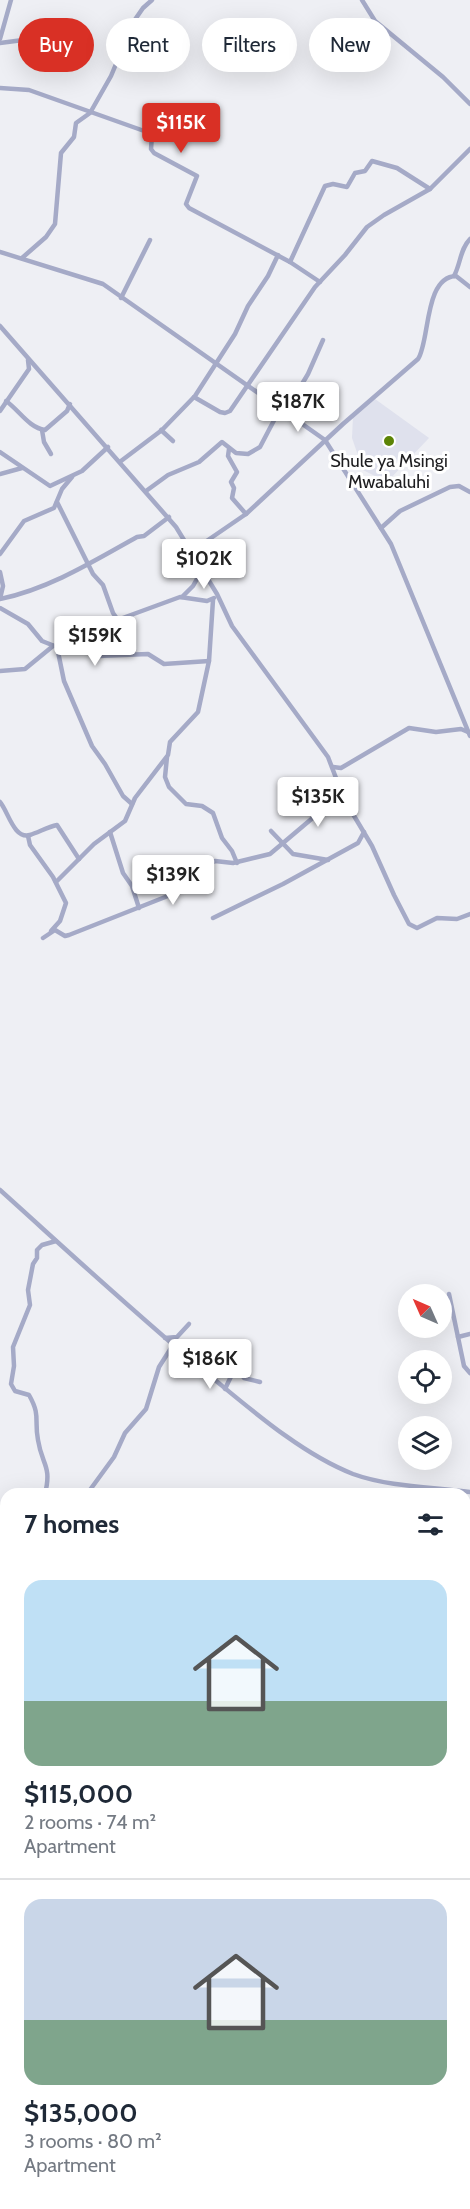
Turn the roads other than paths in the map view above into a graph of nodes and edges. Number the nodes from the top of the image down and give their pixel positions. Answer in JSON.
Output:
{"nodes":[{"id":1,"x":11,"y":0,"type":"edge"},
{"id":2,"x":152,"y":0,"type":"edge"},
{"id":3,"x":362,"y":0,"type":"edge"},
{"id":4,"x":18,"y":40,"type":"edge"},
{"id":5,"x":0,"y":41,"type":"edge"},
{"id":6,"x":0,"y":88,"type":"edge"},
{"id":7,"x":470,"y":104,"type":"edge"},
{"id":8,"x":90,"y":113,"type":"junction"},
{"id":9,"x":470,"y":149,"type":"edge"},
{"id":10,"x":430,"y":189,"type":"junction"},
{"id":11,"x":470,"y":239,"type":"edge"},
{"id":12,"x":150,"y":240,"type":"dead end"},
{"id":13,"x":0,"y":252,"type":"edge"},
{"id":14,"x":278,"y":255,"type":"junction"},
{"id":15,"x":22,"y":258,"type":"junction"},
{"id":16,"x":290,"y":262,"type":"junction"},
{"id":17,"x":454,"y":276,"type":"junction"},
{"id":18,"x":320,"y":282,"type":"junction"},
{"id":19,"x":470,"y":287,"type":"edge"},
{"id":20,"x":121,"y":298,"type":"junction"},
{"id":21,"x":1,"y":330,"type":"edge"},
{"id":22,"x":323,"y":340,"type":"dead end"},
{"id":23,"x":28,"y":360,"type":"junction"},
{"id":24,"x":216,"y":363,"type":"junction"},
{"id":25,"x":36,"y":368,"type":"junction"},
{"id":26,"x":29,"y":369,"type":"junction"},
{"id":27,"x":249,"y":385,"type":"junction"},
{"id":28,"x":194,"y":397,"type":"junction"},
{"id":29,"x":6,"y":401,"type":"junction"},
{"id":30,"x":70,"y":404,"type":"junction"},
{"id":31,"x":281,"y":407,"type":"junction"},
{"id":32,"x":0,"y":411,"type":"edge"},
{"id":33,"x":67,"y":411,"type":"junction"},
{"id":34,"x":75,"y":411,"type":"junction"},
{"id":35,"x":42,"y":430,"type":"junction"},
{"id":36,"x":161,"y":430,"type":"junction"},
{"id":37,"x":326,"y":440,"type":"junction"},
{"id":38,"x":173,"y":441,"type":"dead end"},
{"id":39,"x":108,"y":447,"type":"junction"},
{"id":40,"x":229,"y":449,"type":"junction"},
{"id":41,"x":0,"y":452,"type":"edge"},
{"id":42,"x":51,"y":454,"type":"dead end"},
{"id":43,"x":121,"y":461,"type":"junction"},
{"id":44,"x":22,"y":468,"type":"junction"},
{"id":45,"x":0,"y":474,"type":"edge"},
{"id":46,"x":72,"y":477,"type":"junction"},
{"id":47,"x":146,"y":491,"type":"junction"},
{"id":48,"x":470,"y":492,"type":"edge"},
{"id":49,"x":57,"y":502,"type":"junction"},
{"id":50,"x":246,"y":514,"type":"junction"},
{"id":51,"x":169,"y":517,"type":"junction"},
{"id":52,"x":381,"y":528,"type":"junction"},
{"id":53,"x":192,"y":551,"type":"junction"},
{"id":54,"x":0,"y":555,"type":"edge"},
{"id":55,"x":90,"y":564,"type":"junction"},
{"id":56,"x":202,"y":570,"type":"junction"},
{"id":57,"x":0,"y":572,"type":"edge"},
{"id":58,"x":217,"y":594,"type":"junction"},
{"id":59,"x":182,"y":597,"type":"junction"},
{"id":60,"x":213,"y":600,"type":"junction"},
{"id":61,"x":0,"y":608,"type":"edge"},
{"id":62,"x":118,"y":620,"type":"junction"},
{"id":63,"x":55,"y":647,"type":"junction"},
{"id":64,"x":87,"y":649,"type":"junction"},
{"id":65,"x":209,"y":661,"type":"junction"},
{"id":66,"x":0,"y":671,"type":"edge"},
{"id":67,"x":469,"y":734,"type":"edge"},
{"id":68,"x":167,"y":756,"type":"junction"},
{"id":69,"x":333,"y":767,"type":"junction"},
{"id":70,"x":343,"y":797,"type":"junction"},
{"id":71,"x":0,"y":802,"type":"edge"},
{"id":72,"x":132,"y":804,"type":"junction"},
{"id":73,"x":271,"y":831,"type":"dead end"},
{"id":74,"x":110,"y":832,"type":"junction"},
{"id":75,"x":364,"y":832,"type":"junction"},
{"id":76,"x":28,"y":836,"type":"junction"},
{"id":77,"x":283,"y":845,"type":"junction"},
{"id":78,"x":79,"y":860,"type":"junction"},
{"id":79,"x":328,"y":860,"type":"junction"},
{"id":80,"x":237,"y":862,"type":"junction"},
{"id":81,"x":56,"y":882,"type":"junction"},
{"id":82,"x":139,"y":908,"type":"junction"},
{"id":83,"x":470,"y":914,"type":"edge"},
{"id":84,"x":213,"y":918,"type":"dead end"},
{"id":85,"x":51,"y":931,"type":"junction"},
{"id":86,"x":43,"y":938,"type":"dead end"},
{"id":87,"x":0,"y":1190,"type":"edge"},
{"id":88,"x":56,"y":1241,"type":"junction"},
{"id":89,"x":452,"y":1308,"type":"edge"},
{"id":90,"x":189,"y":1324,"type":"dead end"},
{"id":91,"x":470,"y":1334,"type":"edge"},
{"id":92,"x":458,"y":1337,"type":"junction"},
{"id":93,"x":165,"y":1338,"type":"junction"},
{"id":94,"x":173,"y":1345,"type":"junction"},
{"id":95,"x":229,"y":1348,"type":"dead end"},
{"id":96,"x":236,"y":1366,"type":"junction"},
{"id":97,"x":470,"y":1373,"type":"edge"},
{"id":98,"x":260,"y":1382,"type":"dead end"},
{"id":99,"x":225,"y":1389,"type":"junction"},
{"id":100,"x":46,"y":1488,"type":"edge"},
{"id":101,"x":91,"y":1488,"type":"edge"},
{"id":102,"x":439,"y":1488,"type":"edge"}],
"edges":[{"from":1,"to":5,"type":"street"},
{"from":2,"to":8,"type":"street"},
{"from":3,"to":7,"type":"street"},
{"from":4,"to":5,"type":"street"},
{"from":6,"to":8,"type":"street"},
{"from":8,"to":14,"type":"street"},
{"from":8,"to":15,"type":"street"},
{"from":9,"to":10,"type":"street"},
{"from":10,"to":16,"type":"street"},
{"from":10,"to":18,"type":"street"},
{"from":11,"to":17,"type":"street"},
{"from":12,"to":20,"type":"street"},
{"from":13,"to":15,"type":"street"},
{"from":14,"to":16,"type":"street"},
{"from":14,"to":24,"type":"street"},
{"from":15,"to":20,"type":"street"},
{"from":16,"to":18,"type":"street"},
{"from":17,"to":19,"type":"street"},
{"from":17,"to":37,"type":"street"},
{"from":18,"to":27,"type":"street"},
{"from":20,"to":24,"type":"street"},
{"from":21,"to":23,"type":"street"},
{"from":22,"to":31,"type":"street"},
{"from":23,"to":25,"type":"street"},
{"from":23,"to":26,"type":"street"},
{"from":24,"to":27,"type":"street"},
{"from":24,"to":28,"type":"street"},
{"from":25,"to":26,"type":"street"},
{"from":25,"to":30,"type":"street"},
{"from":26,"to":29,"type":"street"},
{"from":27,"to":28,"type":"street"},
{"from":27,"to":31,"type":"street"},
{"from":28,"to":36,"type":"street"},
{"from":29,"to":32,"type":"street"},
{"from":29,"to":35,"type":"street"},
{"from":30,"to":33,"type":"street"},
{"from":30,"to":34,"type":"street"},
{"from":31,"to":37,"type":"street"},
{"from":31,"to":40,"type":"street"},
{"from":33,"to":34,"type":"street"},
{"from":33,"to":35,"type":"street"},
{"from":34,"to":39,"type":"street"},
{"from":35,"to":42,"type":"street"},
{"from":36,"to":38,"type":"street"},
{"from":36,"to":43,"type":"street"},
{"from":37,"to":50,"type":"street"},
{"from":37,"to":52,"type":"street"},
{"from":39,"to":43,"type":"street"},
{"from":39,"to":46,"type":"street"},
{"from":40,"to":47,"type":"street"},
{"from":40,"to":50,"type":"street"},
{"from":41,"to":44,"type":"street"},
{"from":43,"to":47,"type":"street"},
{"from":44,"to":45,"type":"street"},
{"from":44,"to":46,"type":"street"},
{"from":46,"to":49,"type":"street"},
{"from":47,"to":51,"type":"street"},
{"from":48,"to":52,"type":"street"},
{"from":49,"to":54,"type":"street"},
{"from":49,"to":55,"type":"street"},
{"from":50,"to":53,"type":"street"},
{"from":51,"to":53,"type":"street"},
{"from":51,"to":55,"type":"street"},
{"from":52,"to":67,"type":"street"},
{"from":53,"to":56,"type":"street"},
{"from":55,"to":57,"type":"street"},
{"from":55,"to":62,"type":"street"},
{"from":56,"to":58,"type":"street"},
{"from":56,"to":59,"type":"street"},
{"from":58,"to":60,"type":"street"},
{"from":58,"to":69,"type":"street"},
{"from":59,"to":60,"type":"street"},
{"from":59,"to":62,"type":"street"},
{"from":60,"to":65,"type":"street"},
{"from":61,"to":63,"type":"street"},
{"from":62,"to":64,"type":"street"},
{"from":63,"to":64,"type":"street"},
{"from":63,"to":66,"type":"street"},
{"from":63,"to":72,"type":"street"},
{"from":64,"to":65,"type":"street"},
{"from":65,"to":68,"type":"street"},
{"from":67,"to":69,"type":"street"},
{"from":68,"to":72,"type":"street"},
{"from":68,"to":80,"type":"street"},
{"from":69,"to":70,"type":"street"},
{"from":70,"to":75,"type":"street"},
{"from":70,"to":77,"type":"street"},
{"from":71,"to":76,"type":"street"},
{"from":72,"to":74,"type":"street"},
{"from":73,"to":77,"type":"street"},
{"from":74,"to":78,"type":"street"},
{"from":74,"to":82,"type":"street"},
{"from":75,"to":79,"type":"street"},
{"from":75,"to":83,"type":"street"},
{"from":76,"to":78,"type":"street"},
{"from":76,"to":81,"type":"street"},
{"from":77,"to":79,"type":"street"},
{"from":77,"to":80,"type":"street"},
{"from":78,"to":81,"type":"street"},
{"from":79,"to":84,"type":"street"},
{"from":80,"to":82,"type":"street"},
{"from":81,"to":85,"type":"street"},
{"from":82,"to":85,"type":"street"},
{"from":85,"to":86,"type":"street"},
{"from":87,"to":88,"type":"street"},
{"from":88,"to":93,"type":"street"},
{"from":88,"to":100,"type":"street"},
{"from":89,"to":92,"type":"street"},
{"from":90,"to":93,"type":"street"},
{"from":91,"to":92,"type":"street"},
{"from":92,"to":97,"type":"street"},
{"from":93,"to":94,"type":"street"},
{"from":94,"to":99,"type":"street"},
{"from":94,"to":101,"type":"street"},
{"from":95,"to":96,"type":"street"},
{"from":96,"to":98,"type":"street"},
{"from":96,"to":99,"type":"street"},
{"from":99,"to":102,"type":"street"}]}
